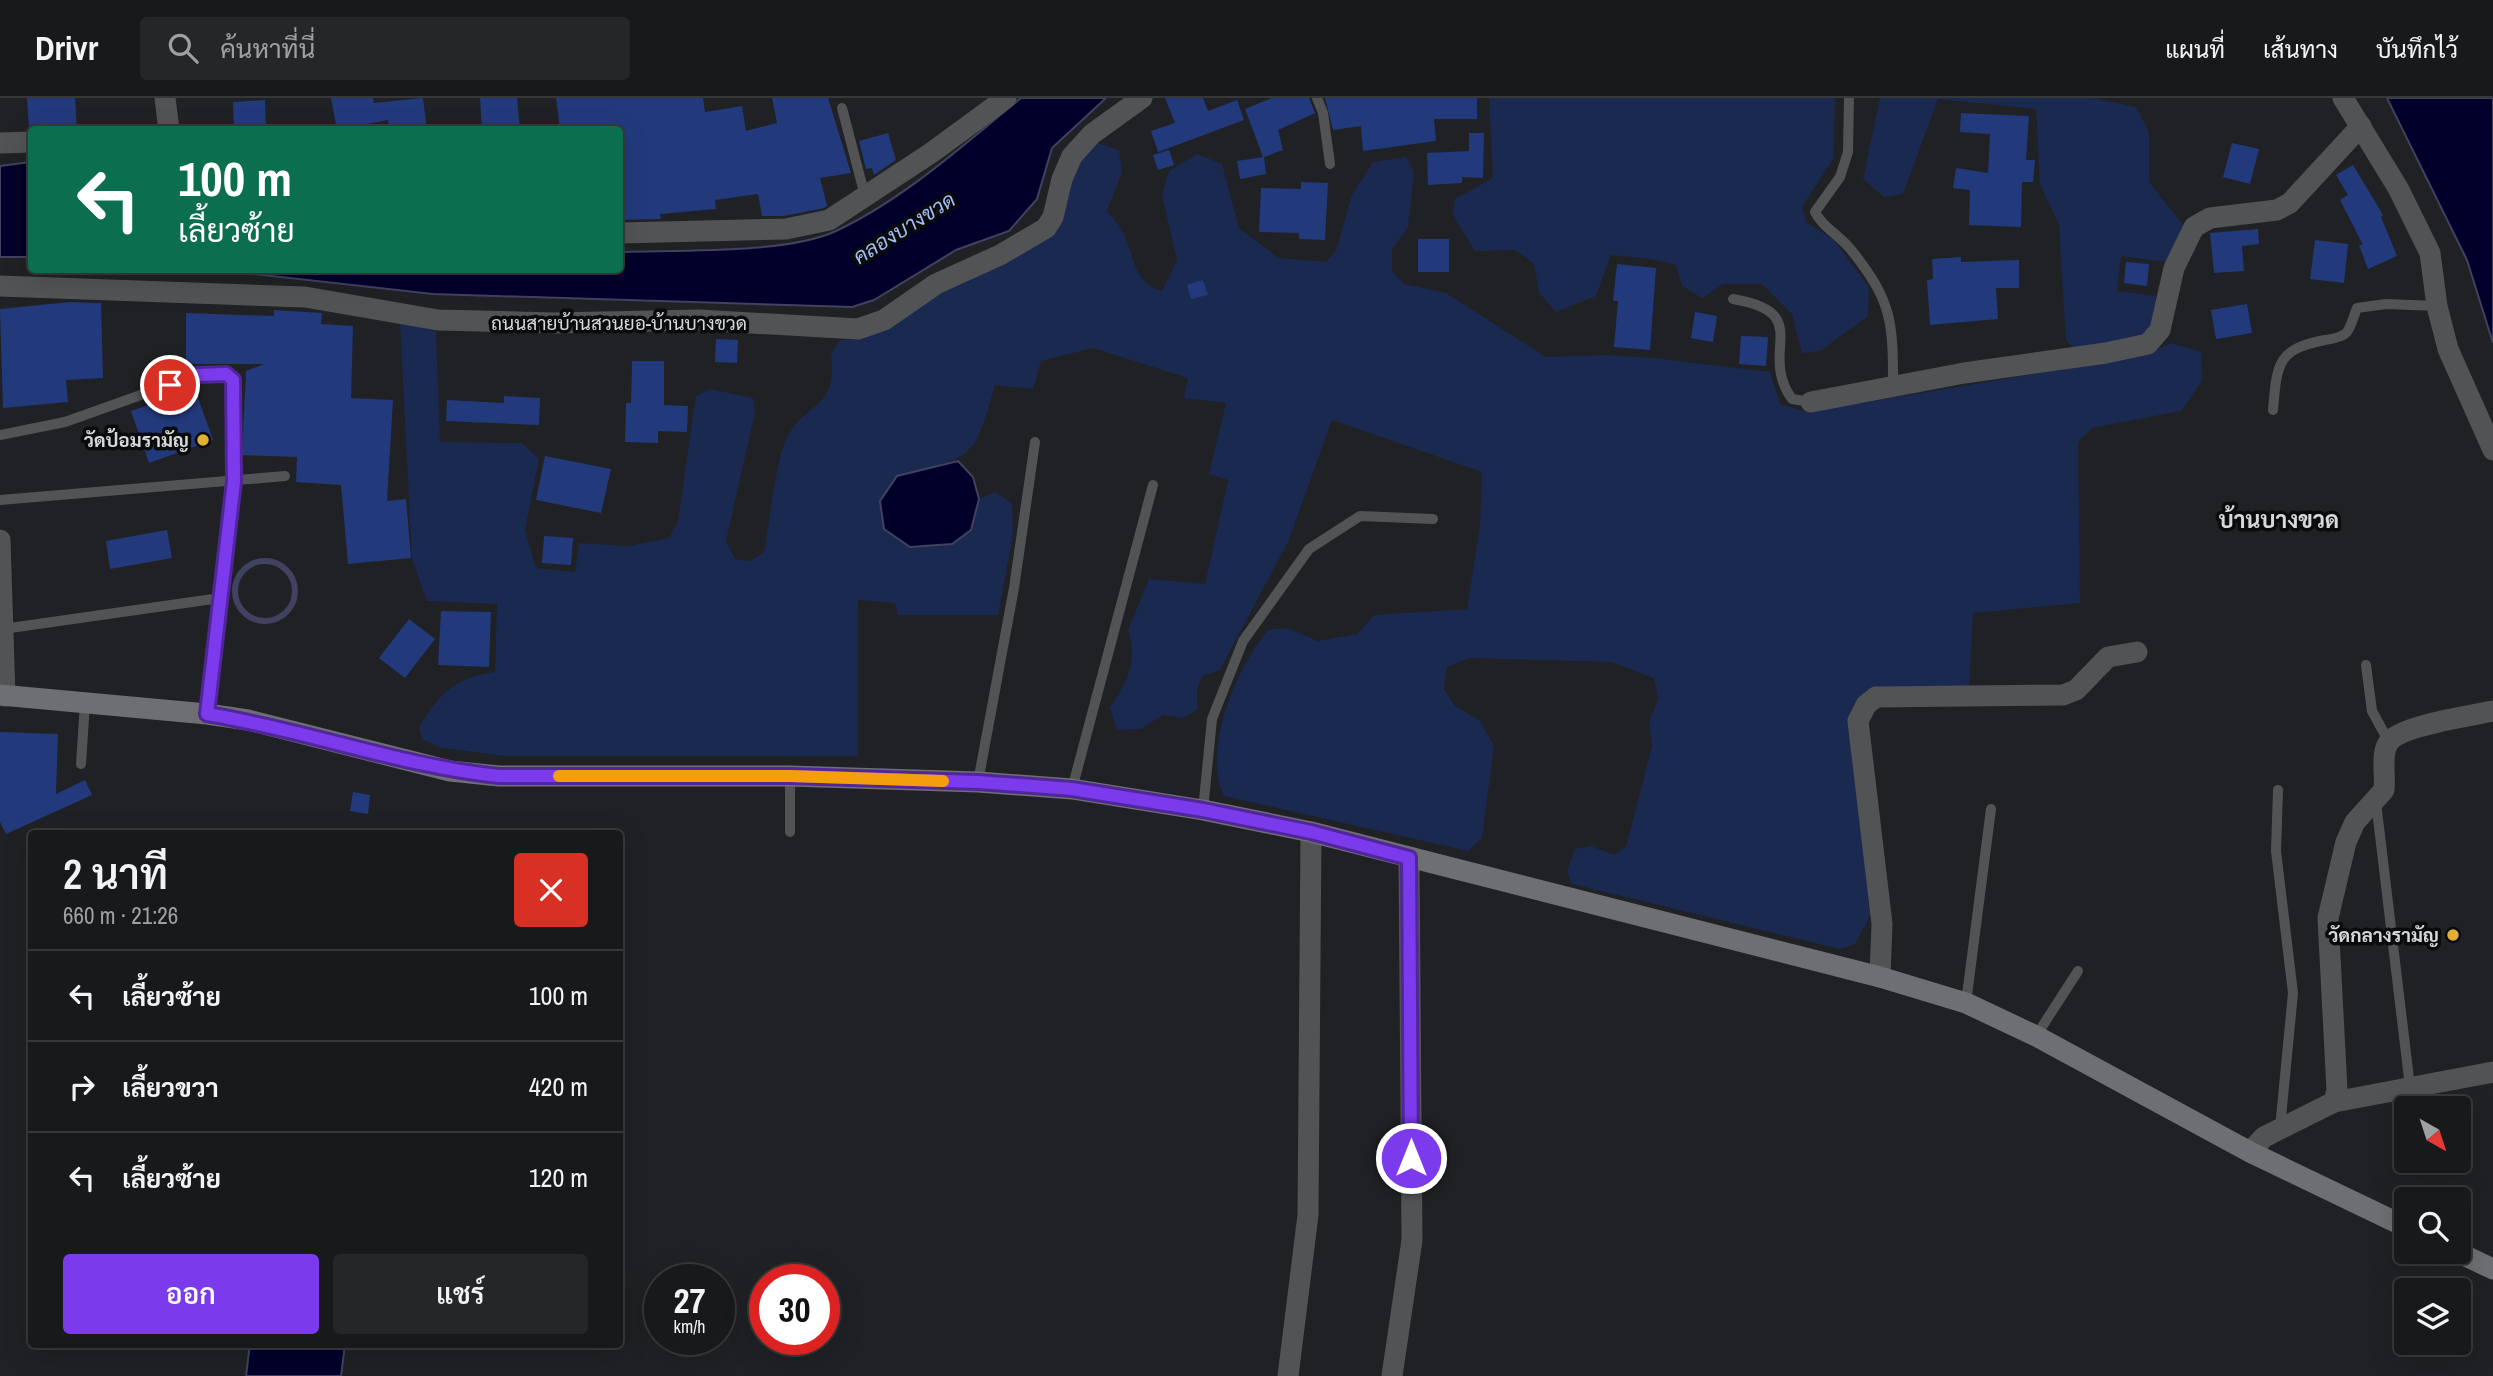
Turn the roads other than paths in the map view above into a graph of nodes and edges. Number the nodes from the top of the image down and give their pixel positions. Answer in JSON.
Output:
{"nodes":[{"id":1,"x":165,"y":98,"type":"edge"},
{"id":2,"x":1006,"y":98,"type":"edge"},
{"id":3,"x":1142,"y":98,"type":"edge"},
{"id":4,"x":1317,"y":98,"type":"edge"},
{"id":5,"x":1849,"y":98,"type":"edge"},
{"id":6,"x":2343,"y":98,"type":"edge"},
{"id":7,"x":842,"y":108,"type":"dead end"},
{"id":8,"x":168,"y":126,"type":"edge"},
{"id":9,"x":2361,"y":126,"type":"junction"},
{"id":10,"x":28,"y":142,"type":"edge"},
{"id":11,"x":0,"y":143,"type":"edge"},
{"id":12,"x":1330,"y":164,"type":"dead end"},
{"id":13,"x":865,"y":196,"type":"junction"},
{"id":14,"x":623,"y":233,"type":"edge"},
{"id":15,"x":0,"y":286,"type":"edge"},
{"id":16,"x":1733,"y":299,"type":"dead end"},
{"id":17,"x":2437,"y":306,"type":"junction"},
{"id":18,"x":1893,"y":387,"type":"junction"},
{"id":19,"x":1811,"y":402,"type":"joint"},
{"id":20,"x":2273,"y":410,"type":"dead end"},
{"id":21,"x":0,"y":435,"type":"edge"},
{"id":22,"x":1035,"y":442,"type":"dead end"},
{"id":23,"x":2493,"y":450,"type":"edge"},
{"id":24,"x":285,"y":475,"type":"dead end"},
{"id":25,"x":234,"y":481,"type":"junction"},
{"id":26,"x":1153,"y":485,"type":"dead end"},
{"id":27,"x":0,"y":500,"type":"edge"},
{"id":28,"x":1433,"y":519,"type":"dead end"},
{"id":29,"x":0,"y":540,"type":"edge"},
{"id":30,"x":220,"y":598,"type":"junction"},
{"id":31,"x":3,"y":629,"type":"junction"},
{"id":32,"x":2137,"y":652,"type":"dead end"},
{"id":33,"x":2366,"y":666,"type":"dead end"},
{"id":34,"x":3,"y":695,"type":"edge"},
{"id":35,"x":85,"y":703,"type":"junction"},
{"id":36,"x":2493,"y":711,"type":"edge"},
{"id":37,"x":207,"y":714,"type":"junction"},
{"id":38,"x":2389,"y":742,"type":"junction"},
{"id":39,"x":81,"y":764,"type":"dead end"},
{"id":40,"x":790,"y":776,"type":"junction"},
{"id":41,"x":978,"y":782,"type":"junction"},
{"id":42,"x":1072,"y":789,"type":"junction"},
{"id":43,"x":2278,"y":790,"type":"dead end"},
{"id":44,"x":2376,"y":802,"type":"junction"},
{"id":45,"x":1203,"y":810,"type":"junction"},
{"id":46,"x":1992,"y":810,"type":"dead end"},
{"id":47,"x":790,"y":832,"type":"dead end"},
{"id":48,"x":1311,"y":832,"type":"junction"},
{"id":49,"x":1409,"y":858,"type":"junction"},
{"id":50,"x":2078,"y":971,"type":"dead end"},
{"id":51,"x":1880,"y":977,"type":"junction"},
{"id":52,"x":1966,"y":1003,"type":"junction"},
{"id":53,"x":2036,"y":1036,"type":"junction"},
{"id":54,"x":2493,"y":1072,"type":"edge"},
{"id":55,"x":2410,"y":1087,"type":"junction"},
{"id":56,"x":2334,"y":1102,"type":"junction"},
{"id":57,"x":2280,"y":1128,"type":"junction"},
{"id":58,"x":2250,"y":1152,"type":"junction"},
{"id":59,"x":2394,"y":1221,"type":"edge"},
{"id":60,"x":2471,"y":1259,"type":"edge"},
{"id":61,"x":2493,"y":1269,"type":"edge"},
{"id":62,"x":1287,"y":1376,"type":"edge"},
{"id":63,"x":1392,"y":1376,"type":"edge"}],
"edges":[{"from":1,"to":8,"type":"street"},
{"from":2,"to":13,"type":"street"},
{"from":3,"to":15,"type":"street","name":"ถนนสายบ้านสวนยอ-บ้านบางขวด"},
{"from":4,"to":12,"type":"lane"},
{"from":5,"to":18,"type":"lane"},
{"from":6,"to":9,"type":"street"},
{"from":7,"to":13,"type":"lane"},
{"from":9,"to":17,"type":"street"},
{"from":9,"to":18,"type":"street"},
{"from":10,"to":11,"type":"street"},
{"from":13,"to":14,"type":"street"},
{"from":16,"to":19,"type":"lane"},
{"from":17,"to":20,"type":"lane"},
{"from":17,"to":23,"type":"street"},
{"from":18,"to":19,"type":"street"},
{"from":21,"to":25,"type":"lane"},
{"from":22,"to":41,"type":"lane"},
{"from":24,"to":25,"type":"lane"},
{"from":25,"to":27,"type":"lane"},
{"from":25,"to":30,"type":"lane"},
{"from":26,"to":42,"type":"lane"},
{"from":28,"to":45,"type":"lane"},
{"from":29,"to":31,"type":"street"},
{"from":30,"to":31,"type":"lane"},
{"from":30,"to":37,"type":"lane"},
{"from":31,"to":34,"type":"street"},
{"from":32,"to":51,"type":"street"},
{"from":33,"to":38,"type":"lane"},
{"from":34,"to":35,"type":"main road"},
{"from":35,"to":37,"type":"main road"},
{"from":35,"to":39,"type":"lane"},
{"from":36,"to":38,"type":"street"},
{"from":37,"to":40,"type":"main road"},
{"from":38,"to":44,"type":"street"},
{"from":40,"to":41,"type":"main road"},
{"from":40,"to":47,"type":"lane"},
{"from":41,"to":42,"type":"main road"},
{"from":42,"to":45,"type":"main road"},
{"from":43,"to":57,"type":"lane"},
{"from":44,"to":55,"type":"lane"},
{"from":44,"to":56,"type":"street"},
{"from":45,"to":48,"type":"main road"},
{"from":46,"to":52,"type":"lane"},
{"from":48,"to":49,"type":"main road"},
{"from":48,"to":62,"type":"street"},
{"from":49,"to":51,"type":"main road"},
{"from":49,"to":63,"type":"street"},
{"from":50,"to":53,"type":"lane"},
{"from":51,"to":52,"type":"main road"},
{"from":52,"to":53,"type":"main road"},
{"from":53,"to":58,"type":"main road"},
{"from":54,"to":55,"type":"street"},
{"from":55,"to":56,"type":"street"},
{"from":56,"to":57,"type":"street"},
{"from":57,"to":58,"type":"street"},
{"from":58,"to":59,"type":"main road"},
{"from":60,"to":61,"type":"main road"}]}
